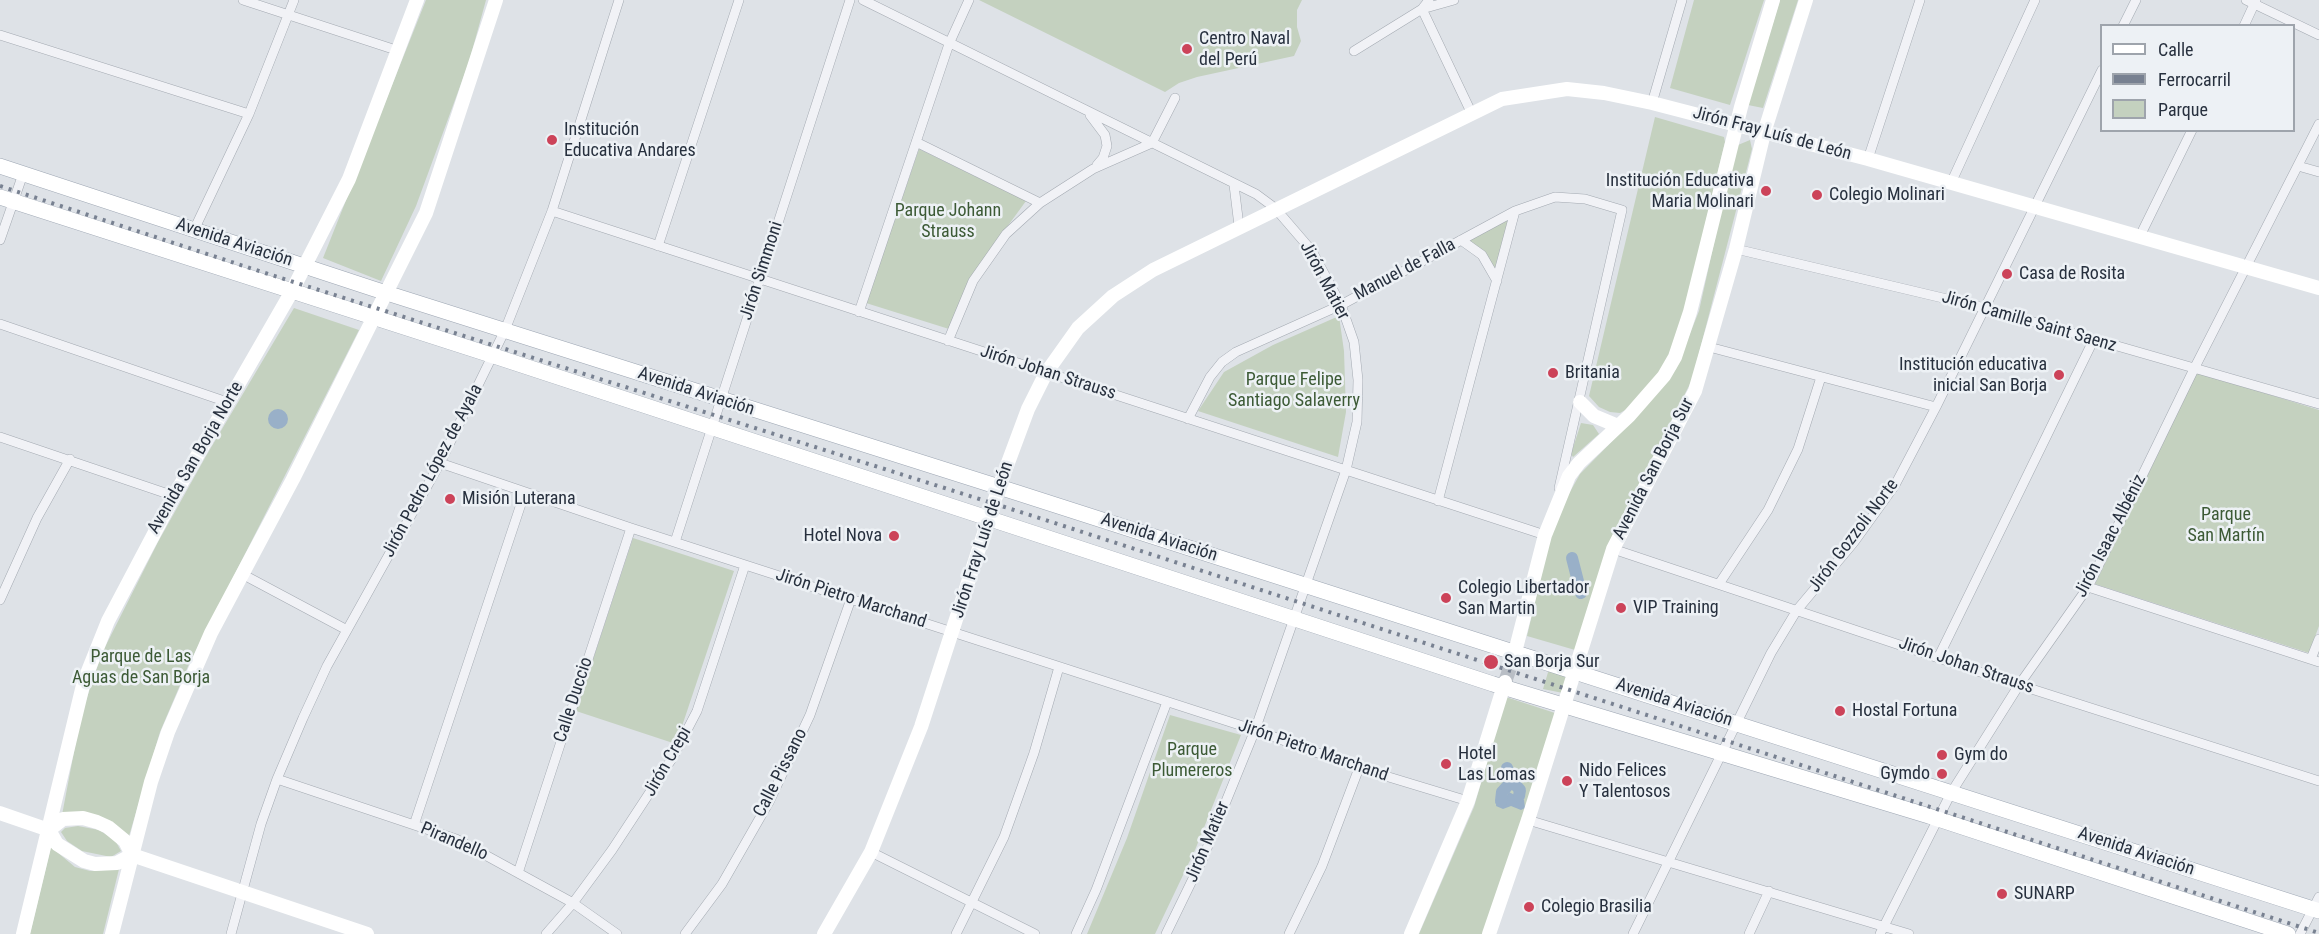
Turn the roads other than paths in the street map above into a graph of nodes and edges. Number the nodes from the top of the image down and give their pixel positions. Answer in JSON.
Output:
{"nodes":[{"id":1,"x":243,"y":0,"type":"edge"},
{"id":2,"x":294,"y":0,"type":"edge"},
{"id":3,"x":417,"y":0,"type":"edge"},
{"id":4,"x":496,"y":0,"type":"edge"},
{"id":5,"x":619,"y":0,"type":"edge"},
{"id":6,"x":739,"y":0,"type":"edge"},
{"id":7,"x":850,"y":0,"type":"edge"},
{"id":8,"x":863,"y":0,"type":"edge"},
{"id":9,"x":969,"y":0,"type":"edge"},
{"id":10,"x":1429,"y":0,"type":"edge"},
{"id":11,"x":1454,"y":0,"type":"edge"},
{"id":12,"x":1682,"y":0,"type":"edge"},
{"id":13,"x":1773,"y":0,"type":"edge"},
{"id":14,"x":1806,"y":0,"type":"edge"},
{"id":15,"x":1920,"y":0,"type":"edge"},
{"id":16,"x":2035,"y":0,"type":"edge"},
{"id":17,"x":2136,"y":0,"type":"edge"},
{"id":18,"x":2252,"y":1,"type":"edge"},
{"id":19,"x":1422,"y":9,"type":"junction"},
{"id":20,"x":288,"y":15,"type":"junction"},
{"id":21,"x":2124,"y":24,"type":"edge"},
{"id":22,"x":2245,"y":24,"type":"edge"},
{"id":23,"x":0,"y":35,"type":"edge"},
{"id":24,"x":2319,"y":35,"type":"edge"},
{"id":25,"x":949,"y":44,"type":"junction"},
{"id":26,"x":399,"y":51,"type":"junction"},
{"id":27,"x":1354,"y":51,"type":"dead end"},
{"id":28,"x":2100,"y":74,"type":"edge"},
{"id":29,"x":1175,"y":98,"type":"dead end"},
{"id":30,"x":1652,"y":103,"type":"junction"},
{"id":31,"x":1087,"y":111,"type":"junction"},
{"id":32,"x":1471,"y":112,"type":"junction"},
{"id":33,"x":249,"y":114,"type":"junction"},
{"id":34,"x":2319,"y":124,"type":"edge"},
{"id":35,"x":1736,"y":126,"type":"junction"},
{"id":36,"x":2191,"y":132,"type":"edge"},
{"id":37,"x":1764,"y":133,"type":"junction"},
{"id":38,"x":916,"y":142,"type":"junction"},
{"id":39,"x":1152,"y":143,"type":"junction"},
{"id":40,"x":1868,"y":159,"type":"junction"},
{"id":41,"x":0,"y":166,"type":"edge"},
{"id":42,"x":2298,"y":166,"type":"junction"},
{"id":43,"x":1093,"y":169,"type":"junction"},
{"id":44,"x":2319,"y":172,"type":"edge"},
{"id":45,"x":23,"y":174,"type":"junction"},
{"id":46,"x":1952,"y":183,"type":"junction"},
{"id":47,"x":1234,"y":185,"type":"junction"},
{"id":48,"x":7,"y":199,"type":"edge"},
{"id":49,"x":1040,"y":202,"type":"junction"},
{"id":50,"x":2034,"y":206,"type":"junction"},
{"id":51,"x":1275,"y":208,"type":"junction"},
{"id":52,"x":1515,"y":210,"type":"junction"},
{"id":53,"x":552,"y":211,"type":"junction"},
{"id":54,"x":1239,"y":226,"type":"junction"},
{"id":55,"x":194,"y":230,"type":"junction"},
{"id":56,"x":2139,"y":236,"type":"junction"},
{"id":57,"x":0,"y":240,"type":"edge"},
{"id":58,"x":1461,"y":240,"type":"junction"},
{"id":59,"x":658,"y":246,"type":"junction"},
{"id":60,"x":1736,"y":249,"type":"junction"},
{"id":61,"x":305,"y":266,"type":"junction"},
{"id":62,"x":2245,"y":268,"type":"junction"},
{"id":63,"x":759,"y":279,"type":"junction"},
{"id":64,"x":1497,"y":281,"type":"junction"},
{"id":65,"x":2319,"y":288,"type":"edge"},
{"id":66,"x":292,"y":291,"type":"junction"},
{"id":67,"x":387,"y":293,"type":"junction"},
{"id":68,"x":1341,"y":305,"type":"junction"},
{"id":69,"x":1985,"y":308,"type":"junction"},
{"id":70,"x":859,"y":312,"type":"junction"},
{"id":71,"x":374,"y":319,"type":"junction"},
{"id":72,"x":0,"y":324,"type":"edge"},
{"id":73,"x":505,"y":330,"type":"junction"},
{"id":74,"x":948,"y":341,"type":"junction"},
{"id":75,"x":2093,"y":341,"type":"junction"},
{"id":76,"x":1710,"y":347,"type":"junction"},
{"id":77,"x":494,"y":356,"type":"junction"},
{"id":78,"x":2195,"y":367,"type":"junction"},
{"id":79,"x":1046,"y":373,"type":"junction"},
{"id":80,"x":1821,"y":377,"type":"junction"},
{"id":81,"x":721,"y":400,"type":"junction"},
{"id":82,"x":227,"y":402,"type":"junction"},
{"id":83,"x":1580,"y":402,"type":"junction"},
{"id":84,"x":2319,"y":404,"type":"edge"},
{"id":85,"x":1936,"y":407,"type":"junction"},
{"id":86,"x":1188,"y":419,"type":"junction"},
{"id":87,"x":1618,"y":426,"type":"junction"},
{"id":88,"x":711,"y":429,"type":"junction"},
{"id":89,"x":0,"y":437,"type":"edge"},
{"id":90,"x":70,"y":459,"type":"junction"},
{"id":91,"x":440,"y":463,"type":"junction"},
{"id":92,"x":1346,"y":470,"type":"junction"},
{"id":93,"x":999,"y":487,"type":"junction"},
{"id":94,"x":525,"y":492,"type":"junction"},
{"id":95,"x":174,"y":496,"type":"junction"},
{"id":96,"x":1438,"y":501,"type":"junction"},
{"id":97,"x":1552,"y":513,"type":"junction"},
{"id":98,"x":989,"y":519,"type":"junction"},
{"id":99,"x":631,"y":528,"type":"junction"},
{"id":100,"x":1545,"y":535,"type":"junction"},
{"id":101,"x":675,"y":542,"type":"junction"},
{"id":102,"x":1613,"y":549,"type":"junction"},
{"id":103,"x":745,"y":565,"type":"junction"},
{"id":104,"x":242,"y":574,"type":"junction"},
{"id":105,"x":1719,"y":584,"type":"junction"},
{"id":106,"x":1307,"y":586,"type":"junction"},
{"id":107,"x":2088,"y":587,"type":"junction"},
{"id":108,"x":851,"y":599,"type":"junction"},
{"id":109,"x":0,"y":600,"type":"edge"},
{"id":110,"x":1797,"y":610,"type":"junction"},
{"id":111,"x":1295,"y":620,"type":"junction"},
{"id":112,"x":347,"y":630,"type":"junction"},
{"id":113,"x":952,"y":632,"type":"junction"},
{"id":114,"x":2319,"y":639,"type":"edge"},
{"id":115,"x":1514,"y":654,"type":"junction"},
{"id":116,"x":1939,"y":656,"type":"junction"},
{"id":117,"x":2315,"y":661,"type":"edge"},
{"id":118,"x":1059,"y":667,"type":"junction"},
{"id":119,"x":1573,"y":671,"type":"junction"},
{"id":120,"x":1505,"y":685,"type":"junction"},
{"id":121,"x":2019,"y":685,"type":"junction"},
{"id":122,"x":1167,"y":702,"type":"junction"},
{"id":123,"x":1563,"y":705,"type":"junction"},
{"id":124,"x":1736,"y":723,"type":"junction"},
{"id":125,"x":1255,"y":730,"type":"junction"},
{"id":126,"x":1722,"y":753,"type":"junction"},
{"id":127,"x":1359,"y":768,"type":"junction"},
{"id":128,"x":277,"y":779,"type":"junction"},
{"id":129,"x":2319,"y":782,"type":"edge"},
{"id":130,"x":1951,"y":793,"type":"junction"},
{"id":131,"x":1468,"y":801,"type":"junction"},
{"id":132,"x":0,"y":813,"type":"edge"},
{"id":133,"x":1937,"y":819,"type":"junction"},
{"id":134,"x":1528,"y":820,"type":"junction"},
{"id":135,"x":414,"y":825,"type":"junction"},
{"id":136,"x":48,"y":830,"type":"junction"},
{"id":137,"x":871,"y":852,"type":"junction"},
{"id":138,"x":132,"y":855,"type":"junction"},
{"id":139,"x":1670,"y":862,"type":"junction"},
{"id":140,"x":518,"y":873,"type":"junction"},
{"id":141,"x":1770,"y":891,"type":"junction"},
{"id":142,"x":242,"y":893,"type":"junction"},
{"id":143,"x":974,"y":902,"type":"junction"},
{"id":144,"x":573,"y":903,"type":"junction"},
{"id":145,"x":2317,"y":906,"type":"edge"},
{"id":146,"x":1882,"y":930,"type":"edge"},
{"id":147,"x":23,"y":934,"type":"edge"},
{"id":148,"x":112,"y":934,"type":"edge"},
{"id":149,"x":231,"y":934,"type":"edge"},
{"id":150,"x":367,"y":934,"type":"edge"},
{"id":151,"x":546,"y":934,"type":"edge"},
{"id":152,"x":617,"y":934,"type":"edge"},
{"id":153,"x":685,"y":934,"type":"edge"},
{"id":154,"x":824,"y":934,"type":"edge"},
{"id":155,"x":957,"y":934,"type":"edge"},
{"id":156,"x":1035,"y":934,"type":"edge"},
{"id":157,"x":1076,"y":934,"type":"edge"},
{"id":158,"x":1166,"y":934,"type":"edge"},
{"id":159,"x":1289,"y":934,"type":"edge"},
{"id":160,"x":1411,"y":934,"type":"edge"},
{"id":161,"x":1489,"y":934,"type":"edge"},
{"id":162,"x":1633,"y":934,"type":"edge"},
{"id":163,"x":1749,"y":934,"type":"edge"},
{"id":164,"x":1909,"y":934,"type":"edge"},
{"id":165,"x":2288,"y":934,"type":"edge"},
{"id":166,"x":2300,"y":934,"type":"edge"}],
"edges":[{"from":1,"to":20,"type":"street"},
{"from":2,"to":20,"type":"street"},
{"from":3,"to":26,"type":"main road","name":"Avenida San Borja Norte"},
{"from":4,"to":67,"type":"main road"},
{"from":5,"to":53,"type":"street","name":"Jirón Pedro López de Ayala"},
{"from":6,"to":59,"type":"street"},
{"from":7,"to":63,"type":"street","name":"Jirón Simmoni"},
{"from":8,"to":25,"type":"street","name":"Jirón Matier"},
{"from":9,"to":25,"type":"street"},
{"from":10,"to":19,"type":"street"},
{"from":11,"to":19,"type":"street"},
{"from":12,"to":30,"type":"street"},
{"from":13,"to":35,"type":"main road","name":"Avenida San Borja Sur"},
{"from":14,"to":37,"type":"main road","name":"Avenida San Borja Sur"},
{"from":15,"to":40,"type":"street"},
{"from":16,"to":46,"type":"street"},
{"from":17,"to":21,"type":"street"},
{"from":18,"to":22,"type":"street"},
{"from":18,"to":24,"type":"street"},
{"from":19,"to":27,"type":"street"},
{"from":19,"to":32,"type":"street"},
{"from":20,"to":26,"type":"street"},
{"from":20,"to":33,"type":"street"},
{"from":23,"to":33,"type":"street"},
{"from":25,"to":31,"type":"street","name":"Jirón Matier"},
{"from":25,"to":38,"type":"street"},
{"from":26,"to":61,"type":"main road","name":"Avenida San Borja Norte"},
{"from":28,"to":50,"type":"street","name":"Jirón Gozzoli Norte"},
{"from":29,"to":39,"type":"street"},
{"from":30,"to":32,"type":"main road","name":"Jirón Fray Luís de León"},
{"from":30,"to":35,"type":"main road","name":"Jirón Fray Luís de León"},
{"from":31,"to":39,"type":"street","name":"Jirón Matier"},
{"from":31,"to":43,"type":"street"},
{"from":32,"to":51,"type":"main road","name":"Jirón Fray Luís de León"},
{"from":33,"to":55,"type":"street"},
{"from":34,"to":42,"type":"street","name":"Jirón Isaac Albéniz"},
{"from":35,"to":37,"type":"main road","name":"Jirón Fray Luís de León"},
{"from":35,"to":87,"type":"main road","name":"Avenida San Borja Sur"},
{"from":36,"to":56,"type":"street"},
{"from":37,"to":40,"type":"main road","name":"Jirón Fray Luís de León"},
{"from":37,"to":60,"type":"main road","name":"Avenida San Borja Sur"},
{"from":38,"to":49,"type":"street"},
{"from":38,"to":70,"type":"street"},
{"from":39,"to":43,"type":"street"},
{"from":39,"to":47,"type":"street","name":"Jirón Matier"},
{"from":40,"to":46,"type":"main road","name":"Jirón Fray Luís de León"},
{"from":41,"to":45,"type":"main road","name":"Avenida Aviación"},
{"from":42,"to":44,"type":"street"},
{"from":42,"to":62,"type":"street","name":"Jirón Isaac Albéniz"},
{"from":43,"to":49,"type":"street"},
{"from":45,"to":48,"type":"street"},
{"from":45,"to":55,"type":"main road","name":"Avenida Aviación"},
{"from":46,"to":50,"type":"main road","name":"Jirón Fray Luís de León"},
{"from":47,"to":51,"type":"street","name":"Jirón Matier"},
{"from":47,"to":54,"type":"street"},
{"from":48,"to":57,"type":"street"},
{"from":48,"to":66,"type":"main road","name":"Avenida Aviación"},
{"from":49,"to":74,"type":"street"},
{"from":50,"to":56,"type":"main road","name":"Jirón Fray Luís de León"},
{"from":50,"to":69,"type":"street","name":"Jirón Gozzoli Norte"},
{"from":51,"to":54,"type":"main road","name":"Jirón Fray Luís de León"},
{"from":51,"to":68,"type":"street","name":"Jirón Matier"},
{"from":52,"to":58,"type":"street","name":"Manuel de Falla"},
{"from":52,"to":64,"type":"street"},
{"from":52,"to":83,"type":"street","name":"Manuel de Falla"},
{"from":53,"to":59,"type":"street","name":"Jirón Johan Strauss"},
{"from":53,"to":73,"type":"street","name":"Jirón Pedro López de Ayala"},
{"from":54,"to":79,"type":"main road","name":"Jirón Fray Luís de León"},
{"from":55,"to":61,"type":"main road","name":"Avenida Aviación"},
{"from":56,"to":62,"type":"main road","name":"Jirón Fray Luís de León"},
{"from":58,"to":64,"type":"street"},
{"from":58,"to":68,"type":"street","name":"Manuel de Falla"},
{"from":59,"to":63,"type":"street","name":"Jirón Johan Strauss"},
{"from":60,"to":69,"type":"street","name":"Jirón Camille Saint Saenz"},
{"from":60,"to":76,"type":"main road","name":"Avenida San Borja Sur"},
{"from":61,"to":66,"type":"main road","name":"Avenida San Borja Norte"},
{"from":61,"to":67,"type":"main road","name":"Avenida Aviación"},
{"from":62,"to":65,"type":"main road","name":"Jirón Fray Luís de León"},
{"from":62,"to":78,"type":"street","name":"Jirón Isaac Albéniz"},
{"from":63,"to":70,"type":"street","name":"Jirón Johan Strauss"},
{"from":63,"to":81,"type":"street","name":"Jirón Simmoni"},
{"from":64,"to":96,"type":"street"},
{"from":66,"to":71,"type":"main road","name":"Avenida Aviación"},
{"from":66,"to":82,"type":"main road","name":"Avenida San Borja Norte"},
{"from":67,"to":71,"type":"main road"},
{"from":67,"to":73,"type":"main road","name":"Avenida Aviación"},
{"from":68,"to":86,"type":"street","name":"Manuel de Falla"},
{"from":68,"to":92,"type":"street","name":"Jirón Matier"},
{"from":69,"to":75,"type":"street","name":"Jirón Camille Saint Saenz"},
{"from":69,"to":85,"type":"street","name":"Jirón Gozzoli Norte"},
{"from":70,"to":74,"type":"street","name":"Jirón Johan Strauss"},
{"from":71,"to":77,"type":"main road","name":"Avenida Aviación"},
{"from":71,"to":104,"type":"main road"},
{"from":72,"to":82,"type":"street"},
{"from":73,"to":77,"type":"street","name":"Jirón Pedro López de Ayala"},
{"from":73,"to":81,"type":"main road","name":"Avenida Aviación"},
{"from":74,"to":79,"type":"street","name":"Jirón Johan Strauss"},
{"from":75,"to":78,"type":"street","name":"Jirón Camille Saint Saenz"},
{"from":75,"to":116,"type":"street"},
{"from":76,"to":80,"type":"street"},
{"from":76,"to":102,"type":"main road","name":"Avenida San Borja Sur"},
{"from":77,"to":88,"type":"main road","name":"Avenida Aviación"},
{"from":77,"to":91,"type":"street","name":"Jirón Pedro López de Ayala"},
{"from":78,"to":84,"type":"street","name":"Jirón Camille Saint Saenz"},
{"from":78,"to":107,"type":"street","name":"Jirón Isaac Albéniz"},
{"from":79,"to":86,"type":"street","name":"Jirón Johan Strauss"},
{"from":79,"to":93,"type":"main road","name":"Jirón Fray Luís de León"},
{"from":80,"to":85,"type":"street"},
{"from":80,"to":105,"type":"street"},
{"from":81,"to":88,"type":"street","name":"Jirón Simmoni"},
{"from":81,"to":93,"type":"main road","name":"Avenida Aviación"},
{"from":82,"to":95,"type":"main road","name":"Avenida San Borja Norte"},
{"from":83,"to":87,"type":"main road"},
{"from":83,"to":97,"type":"street"},
{"from":85,"to":110,"type":"street","name":"Jirón Gozzoli Norte"},
{"from":86,"to":92,"type":"street","name":"Jirón Johan Strauss"},
{"from":87,"to":97,"type":"main road","name":"Avenida San Borja Sur"},
{"from":88,"to":98,"type":"main road","name":"Avenida Aviación"},
{"from":88,"to":101,"type":"street","name":"Jirón Simmoni"},
{"from":89,"to":90,"type":"street"},
{"from":90,"to":95,"type":"street"},
{"from":90,"to":109,"type":"street"},
{"from":91,"to":94,"type":"street","name":"Jirón Pietro Marchand"},
{"from":91,"to":112,"type":"street","name":"Jirón Pedro López de Ayala"},
{"from":92,"to":96,"type":"street","name":"Jirón Johan Strauss"},
{"from":92,"to":106,"type":"street","name":"Jirón Matier"},
{"from":93,"to":98,"type":"main road","name":"Jirón Fray Luís de León"},
{"from":93,"to":106,"type":"main road","name":"Avenida Aviación"},
{"from":94,"to":99,"type":"street","name":"Jirón Pietro Marchand"},
{"from":94,"to":135,"type":"street"},
{"from":95,"to":136,"type":"main road","name":"Avenida San Borja Norte"},
{"from":96,"to":100,"type":"street","name":"Jirón Johan Strauss"},
{"from":97,"to":100,"type":"main road","name":"Avenida San Borja Sur"},
{"from":98,"to":111,"type":"main road","name":"Avenida Aviación"},
{"from":98,"to":113,"type":"main road","name":"Jirón Fray Luís de León"},
{"from":99,"to":101,"type":"street","name":"Jirón Pietro Marchand"},
{"from":99,"to":140,"type":"street","name":"Calle Duccio"},
{"from":100,"to":115,"type":"main road","name":"Avenida San Borja Sur"},
{"from":101,"to":103,"type":"street","name":"Jirón Pietro Marchand"},
{"from":102,"to":105,"type":"street","name":"Jirón Johan Strauss"},
{"from":102,"to":119,"type":"main road","name":"Avenida San Borja Sur"},
{"from":103,"to":108,"type":"street","name":"Jirón Pietro Marchand"},
{"from":103,"to":144,"type":"street","name":"Jirón Crepi"},
{"from":104,"to":112,"type":"street"},
{"from":104,"to":138,"type":"main road"},
{"from":105,"to":110,"type":"street","name":"Jirón Johan Strauss"},
{"from":106,"to":111,"type":"street","name":"Jirón Matier"},
{"from":106,"to":115,"type":"main road","name":"Avenida Aviación"},
{"from":107,"to":117,"type":"street"},
{"from":107,"to":121,"type":"street","name":"Jirón Isaac Albéniz"},
{"from":108,"to":113,"type":"street","name":"Jirón Pietro Marchand"},
{"from":108,"to":153,"type":"street","name":"Calle Pissano"},
{"from":110,"to":116,"type":"street","name":"Jirón Johan Strauss"},
{"from":110,"to":124,"type":"street","name":"Jirón Gozzoli Norte"},
{"from":111,"to":120,"type":"main road","name":"Avenida Aviación"},
{"from":111,"to":125,"type":"street","name":"Jirón Matier"},
{"from":112,"to":128,"type":"street","name":"Jirón Pedro López de Ayala"},
{"from":113,"to":118,"type":"street","name":"Jirón Pietro Marchand"},
{"from":113,"to":137,"type":"main road","name":"Jirón Fray Luís de León"},
{"from":114,"to":117,"type":"street"},
{"from":115,"to":119,"type":"main road","name":"Avenida Aviación"},
{"from":116,"to":121,"type":"street","name":"Jirón Johan Strauss"},
{"from":118,"to":122,"type":"street","name":"Jirón Pietro Marchand"},
{"from":118,"to":143,"type":"street"},
{"from":119,"to":123,"type":"main road","name":"Avenida San Borja Sur"},
{"from":119,"to":124,"type":"main road","name":"Avenida Aviación"},
{"from":120,"to":123,"type":"main road","name":"Avenida Aviación"},
{"from":120,"to":131,"type":"main road"},
{"from":121,"to":129,"type":"street","name":"Jirón Johan Strauss"},
{"from":121,"to":130,"type":"street","name":"Jirón Isaac Albéniz"},
{"from":122,"to":125,"type":"street","name":"Jirón Pietro Marchand"},
{"from":122,"to":157,"type":"street"},
{"from":123,"to":126,"type":"main road","name":"Avenida Aviación"},
{"from":123,"to":134,"type":"main road","name":"Avenida San Borja Sur"},
{"from":124,"to":126,"type":"street","name":"Jirón Gozzoli Norte"},
{"from":124,"to":130,"type":"main road","name":"Avenida Aviación"},
{"from":125,"to":127,"type":"street","name":"Jirón Pietro Marchand"},
{"from":125,"to":158,"type":"street","name":"Jirón Matier"},
{"from":126,"to":133,"type":"main road","name":"Avenida Aviación"},
{"from":126,"to":139,"type":"street","name":"Jirón Gozzoli Norte"},
{"from":127,"to":131,"type":"street","name":"Jirón Pietro Marchand"},
{"from":127,"to":159,"type":"street"},
{"from":128,"to":135,"type":"street","name":"Pirandello"},
{"from":128,"to":142,"type":"street","name":"Jirón Pedro López de Ayala"},
{"from":130,"to":133,"type":"street","name":"Jirón Isaac Albéniz"},
{"from":130,"to":145,"type":"main road","name":"Avenida Aviación"},
{"from":131,"to":160,"type":"main road"},
{"from":132,"to":136,"type":"main road"},
{"from":133,"to":146,"type":"street","name":"Jirón Isaac Albéniz"},
{"from":133,"to":165,"type":"main road","name":"Avenida Aviación"},
{"from":134,"to":139,"type":"street"},
{"from":134,"to":161,"type":"main road","name":"Avenida San Borja Sur"},
{"from":135,"to":140,"type":"street","name":"Pirandello"},
{"from":136,"to":138,"type":"main road"},
{"from":136,"to":138,"type":"main road"},
{"from":136,"to":147,"type":"main road","name":"Avenida San Borja Norte"},
{"from":137,"to":143,"type":"street"},
{"from":137,"to":154,"type":"main road","name":"Jirón Fray Luís de León"},
{"from":138,"to":142,"type":"main road"},
{"from":138,"to":148,"type":"main road"},
{"from":139,"to":141,"type":"street"},
{"from":139,"to":162,"type":"street","name":"Jirón Gozzoli Norte"},
{"from":140,"to":144,"type":"street","name":"Pirandello"},
{"from":141,"to":146,"type":"street"},
{"from":141,"to":163,"type":"street"},
{"from":142,"to":149,"type":"street","name":"Jirón Pedro López de Ayala"},
{"from":142,"to":150,"type":"main road"},
{"from":143,"to":155,"type":"street"},
{"from":143,"to":156,"type":"street"},
{"from":144,"to":151,"type":"street","name":"Jirón Crepi"},
{"from":144,"to":152,"type":"street","name":"Pirandello"},
{"from":145,"to":166,"type":"street"},
{"from":146,"to":164,"type":"street"}]}
